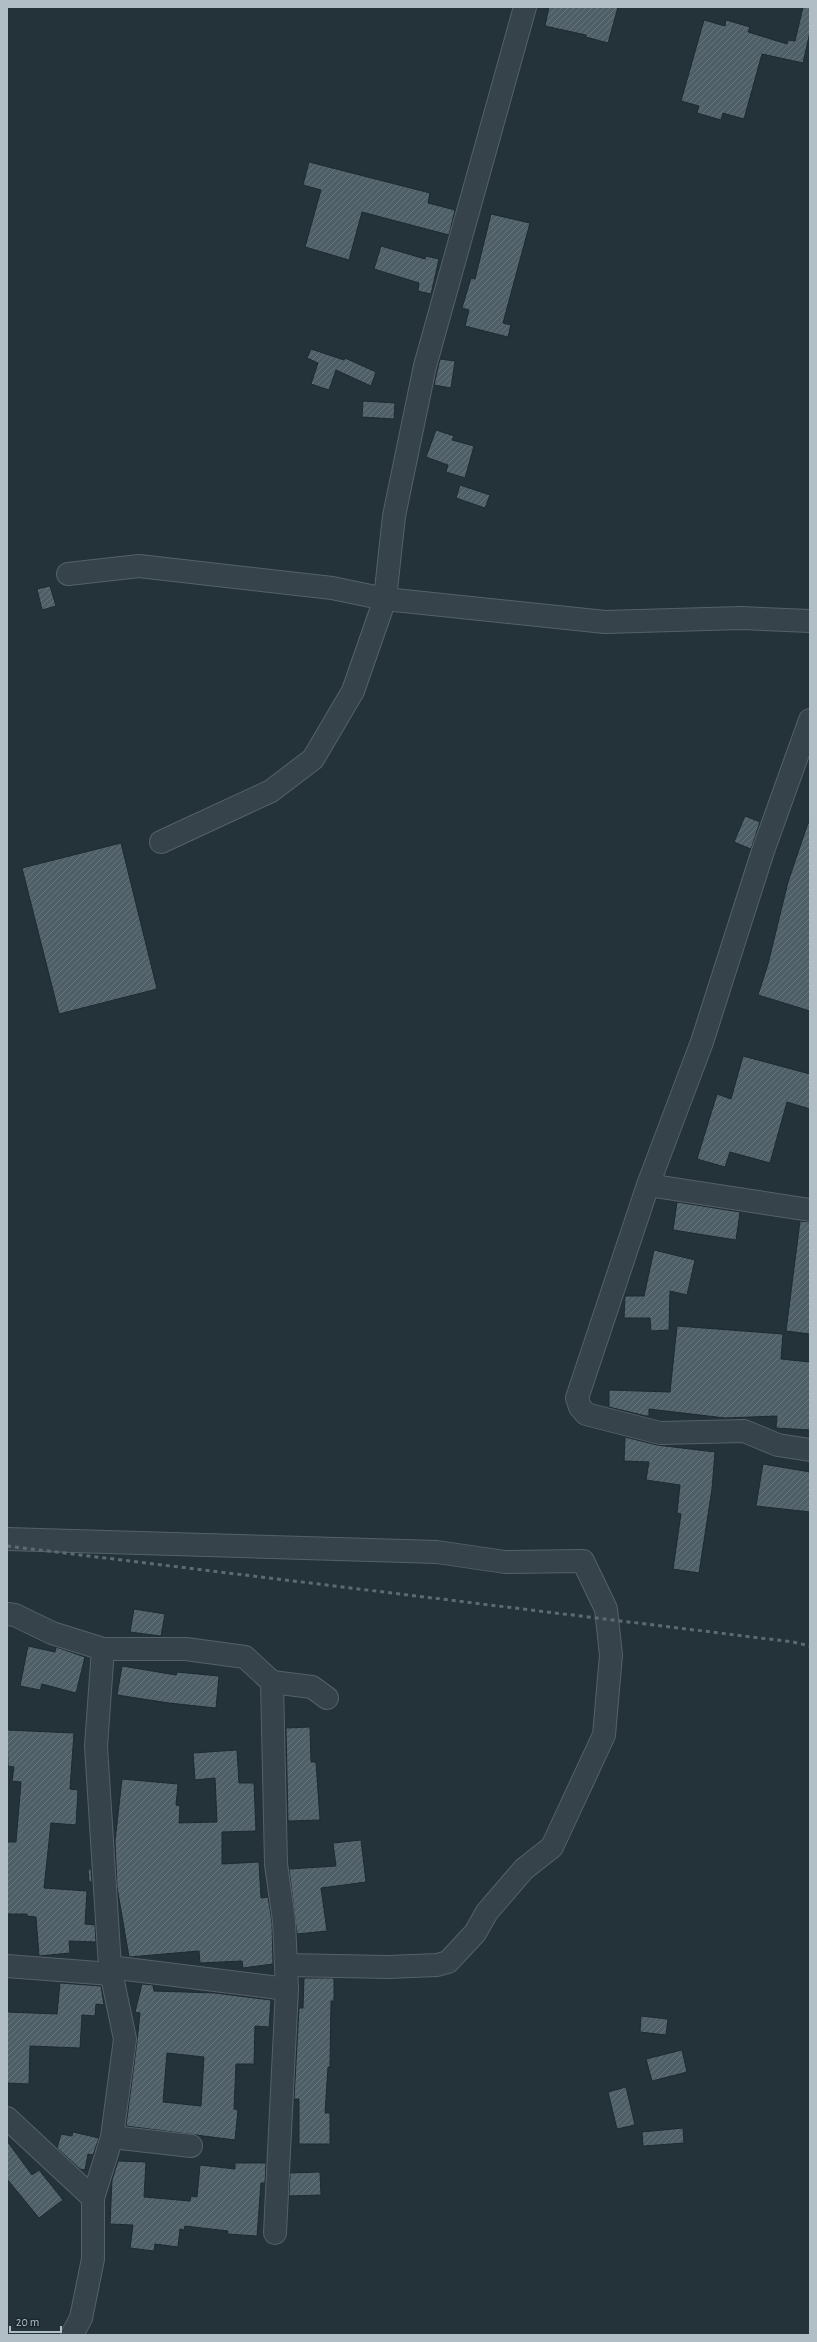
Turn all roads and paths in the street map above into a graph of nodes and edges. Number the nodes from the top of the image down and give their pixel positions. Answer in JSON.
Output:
{"nodes":[{"id":1,"x":525,"y":7,"type":"edge"},
{"id":2,"x":68,"y":574,"type":"dead end"},
{"id":3,"x":385,"y":598,"type":"junction"},
{"id":4,"x":810,"y":620,"type":"edge"},
{"id":5,"x":810,"y":720,"type":"edge"},
{"id":6,"x":161,"y":842,"type":"dead end"},
{"id":7,"x":648,"y":1185,"type":"junction"},
{"id":8,"x":810,"y":1210,"type":"edge"},
{"id":9,"x":810,"y":1450,"type":"edge"},
{"id":10,"x":7,"y":1539,"type":"edge"},
{"id":11,"x":7,"y":1614,"type":"edge"},
{"id":12,"x":102,"y":1649,"type":"junction"},
{"id":13,"x":272,"y":1682,"type":"junction"},
{"id":14,"x":327,"y":1698,"type":"dead end"},
{"id":15,"x":286,"y":1964,"type":"junction"},
{"id":16,"x":7,"y":1966,"type":"edge"},
{"id":17,"x":110,"y":1970,"type":"junction"},
{"id":18,"x":287,"y":1989,"type":"junction"},
{"id":19,"x":7,"y":2118,"type":"edge"},
{"id":20,"x":112,"y":2137,"type":"junction"},
{"id":21,"x":190,"y":2146,"type":"dead end"},
{"id":22,"x":93,"y":2198,"type":"junction"},
{"id":23,"x":274,"y":2233,"type":"dead end"},
{"id":24,"x":72,"y":2335,"type":"edge"}],
"edges":[{"from":1,"to":3,"type":"street"},
{"from":2,"to":3,"type":"street"},
{"from":3,"to":4,"type":"street"},
{"from":3,"to":6,"type":"street"},
{"from":5,"to":7,"type":"street"},
{"from":7,"to":8,"type":"street"},
{"from":7,"to":9,"type":"street"},
{"from":10,"to":15,"type":"street"},
{"from":11,"to":12,"type":"street"},
{"from":12,"to":13,"type":"street"},
{"from":12,"to":17,"type":"street"},
{"from":13,"to":14,"type":"street"},
{"from":13,"to":15,"type":"street"},
{"from":15,"to":18,"type":"street"},
{"from":16,"to":17,"type":"street"},
{"from":17,"to":18,"type":"street"},
{"from":17,"to":20,"type":"street"},
{"from":18,"to":23,"type":"street"},
{"from":19,"to":22,"type":"street"},
{"from":20,"to":21,"type":"street"},
{"from":20,"to":22,"type":"street"},
{"from":22,"to":24,"type":"street"}]}
